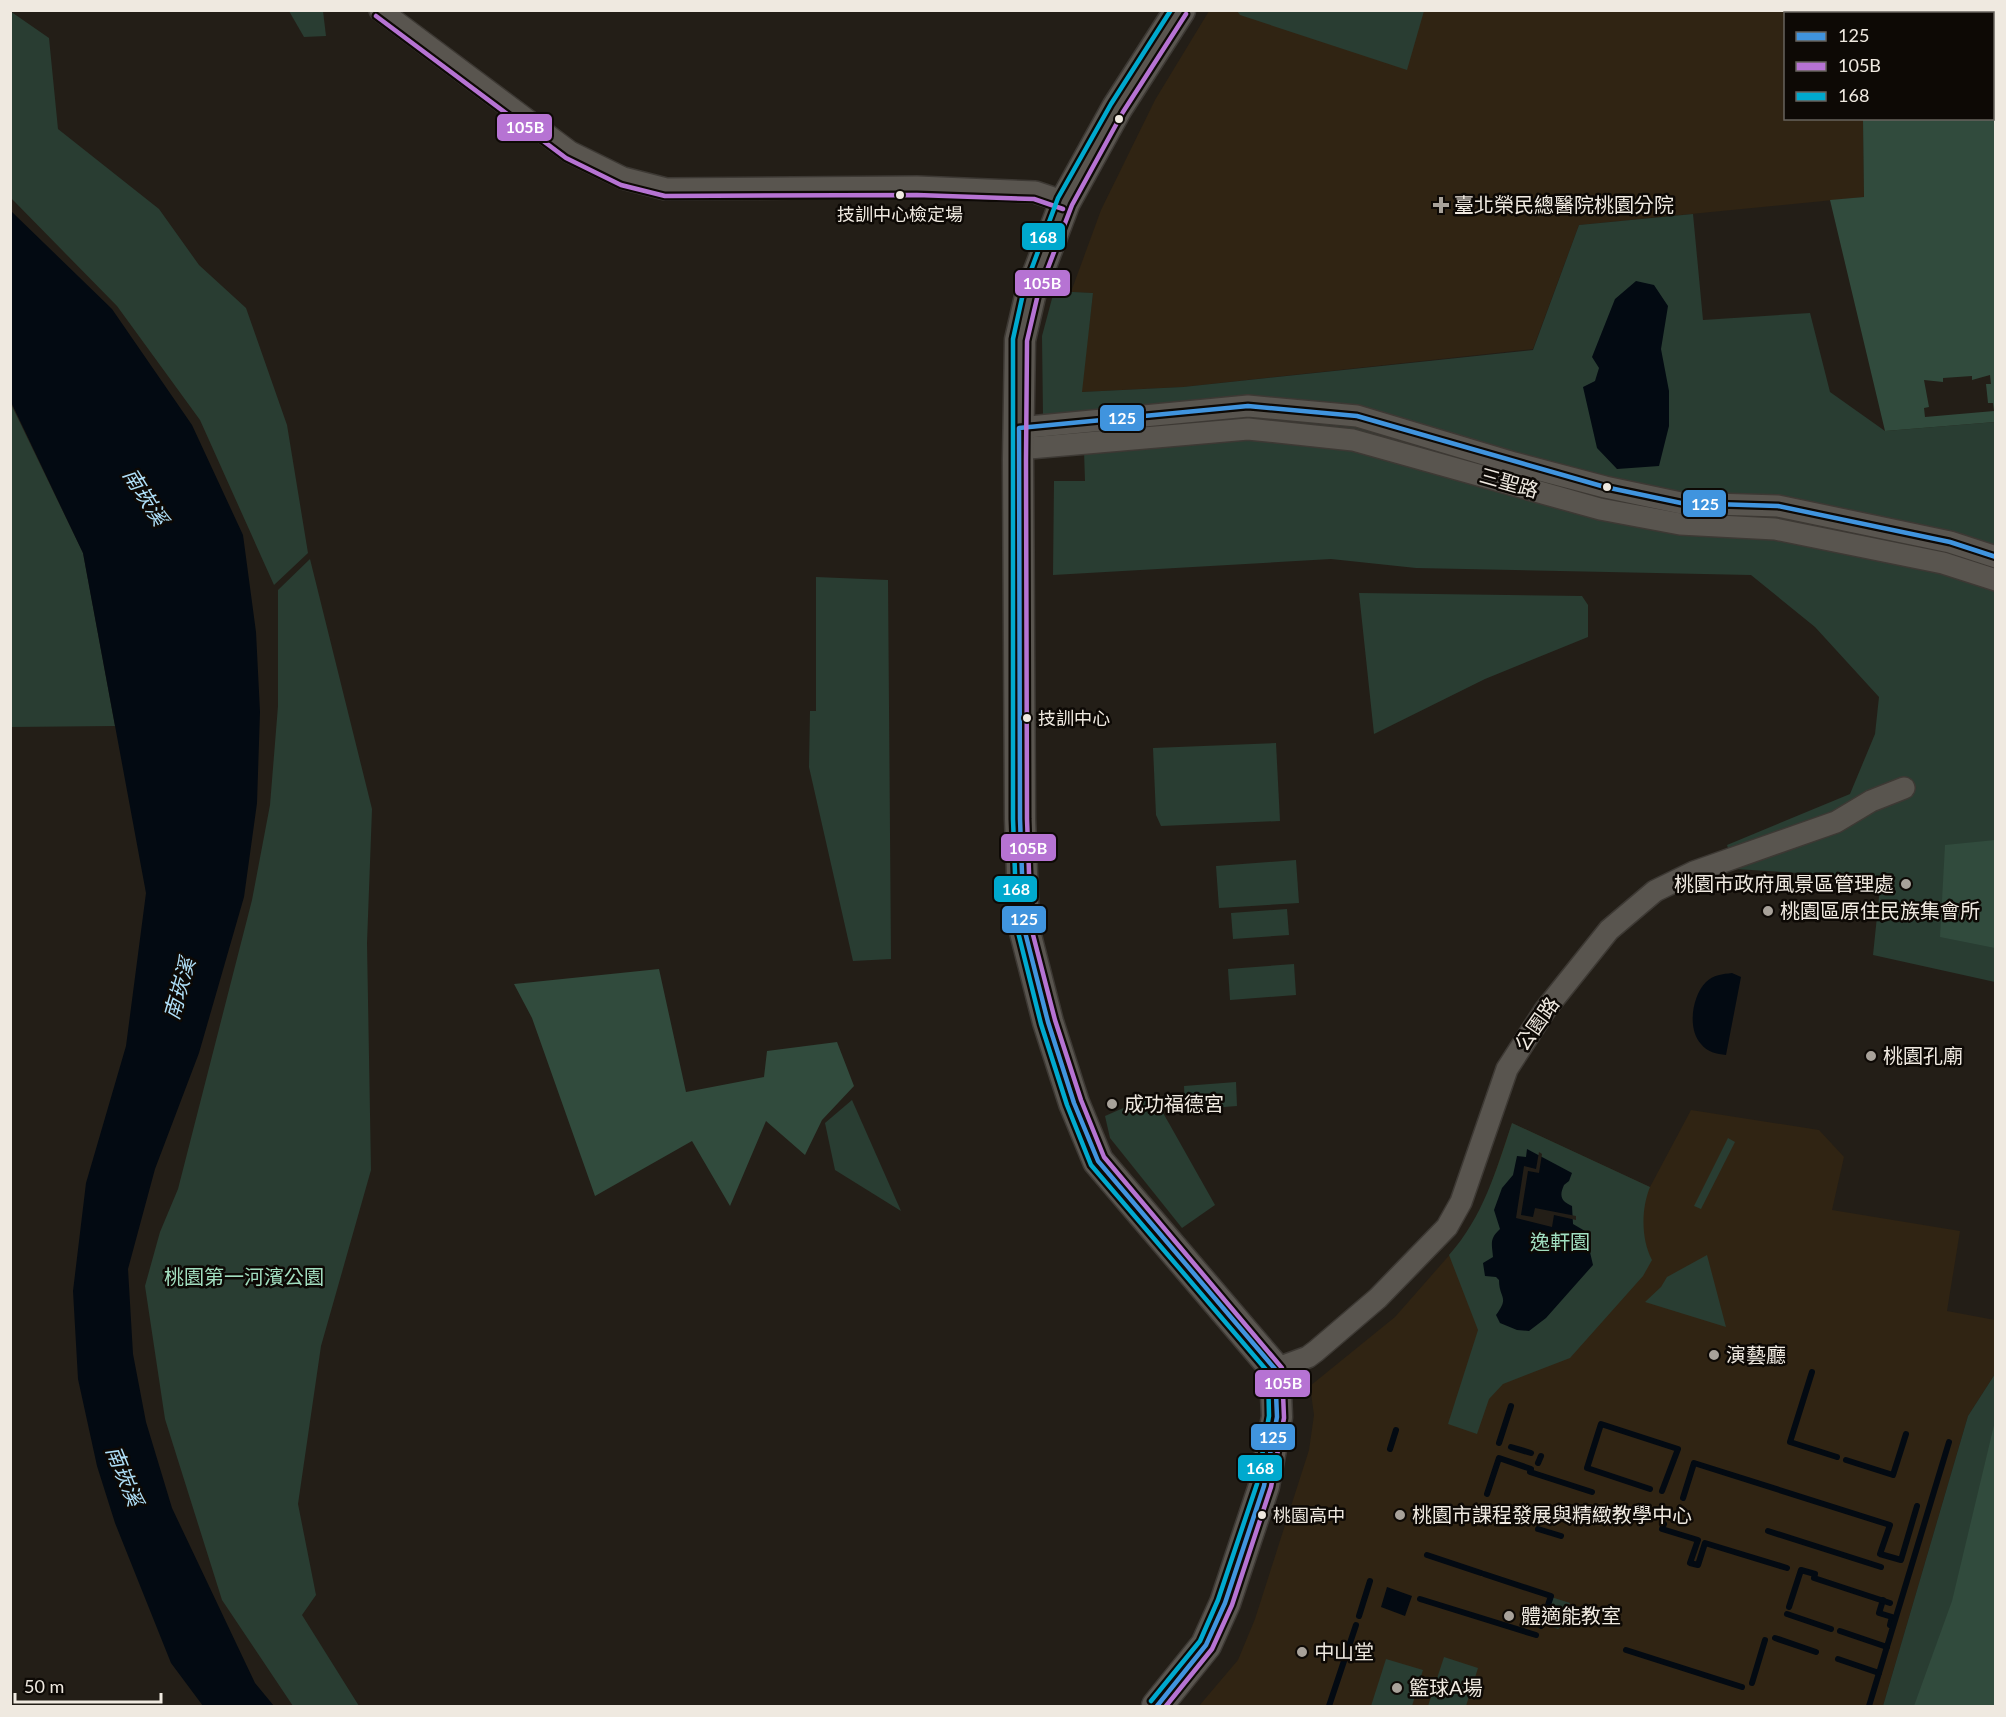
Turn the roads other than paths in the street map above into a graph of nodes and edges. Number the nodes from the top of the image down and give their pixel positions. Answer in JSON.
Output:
{"nodes":[{"id":1,"x":380,"y":10,"type":"edge"},
{"id":2,"x":1180,"y":10,"type":"edge"},
{"id":3,"x":1065,"y":202,"type":"junction"},
{"id":4,"x":1018,"y":438,"type":"junction"},
{"id":5,"x":1995,"y":557,"type":"edge"},
{"id":6,"x":1995,"y":580,"type":"edge"},
{"id":7,"x":1904,"y":788,"type":"dead end"},
{"id":8,"x":1275,"y":1369,"type":"junction"},
{"id":9,"x":1157,"y":1707,"type":"edge"}],
"edges":[{"from":1,"to":3,"type":"street"},
{"from":2,"to":3,"type":"street"},
{"from":3,"to":4,"type":"street"},
{"from":4,"to":5,"type":"street","name":"三聖路"},
{"from":4,"to":6,"type":"street","name":"三聖路"},
{"from":4,"to":8,"type":"street"},
{"from":7,"to":8,"type":"street","name":"公園路"},
{"from":8,"to":9,"type":"street"}]}
